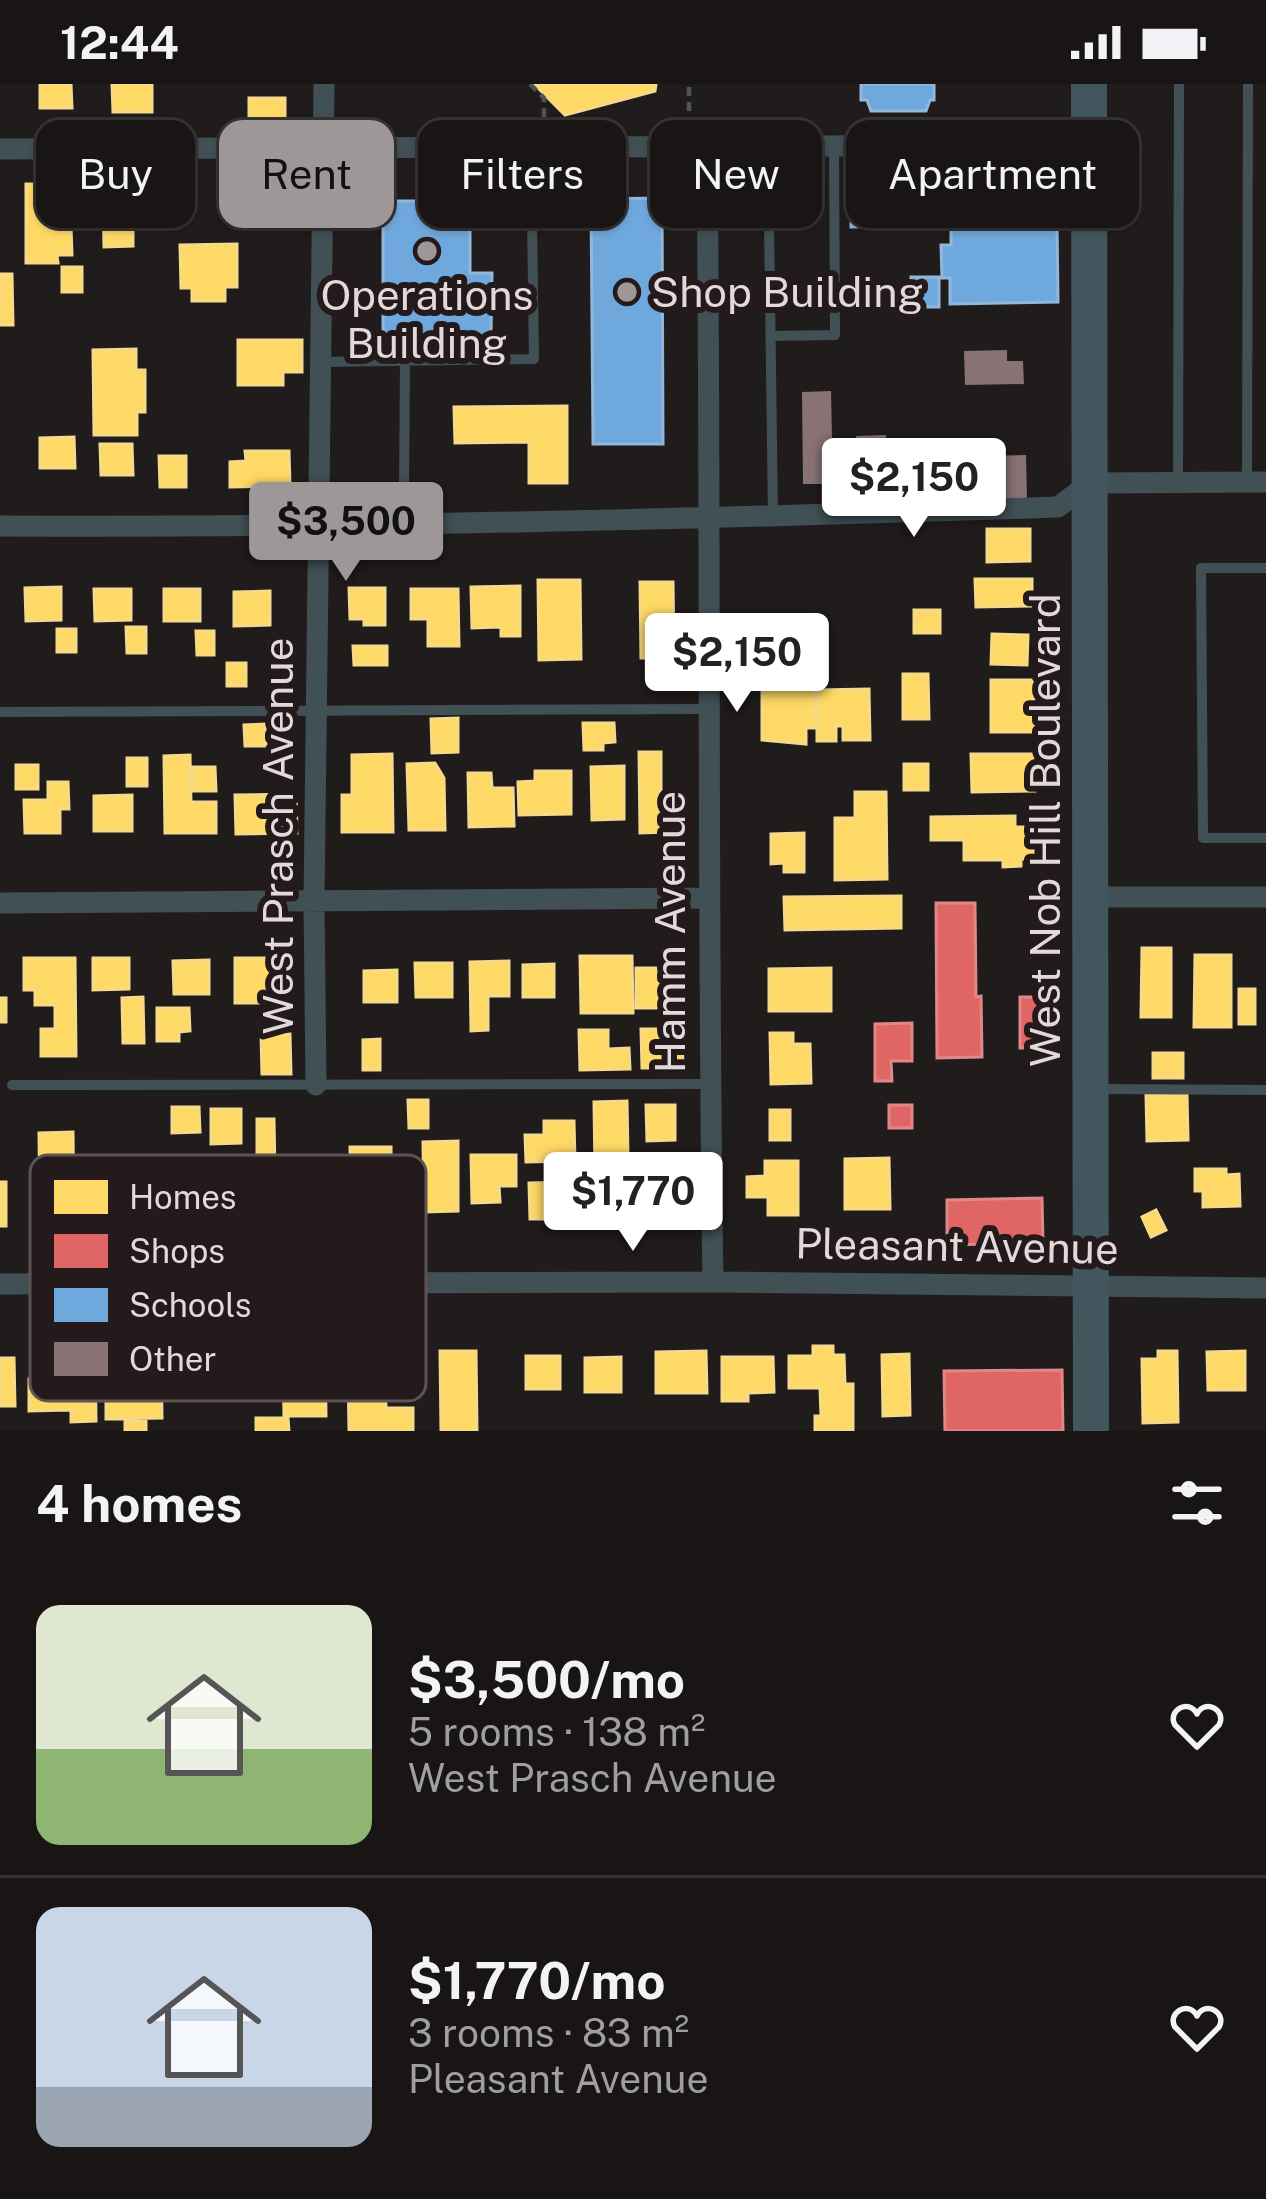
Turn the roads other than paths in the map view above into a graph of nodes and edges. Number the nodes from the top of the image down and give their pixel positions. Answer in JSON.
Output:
{"nodes":[{"id":1,"x":324,"y":84,"type":"edge"},
{"id":2,"x":1089,"y":84,"type":"edge"},
{"id":3,"x":1179,"y":84,"type":"edge"},
{"id":4,"x":1248,"y":84,"type":"edge"},
{"id":5,"x":324,"y":120,"type":"edge"},
{"id":6,"x":1089,"y":120,"type":"edge"},
{"id":7,"x":219,"y":148,"type":"edge"},
{"id":8,"x":822,"y":148,"type":"edge"},
{"id":9,"x":834,"y":148,"type":"junction"},
{"id":10,"x":846,"y":148,"type":"edge"},
{"id":11,"x":0,"y":149,"type":"edge"},
{"id":12,"x":323,"y":228,"type":"edge"},
{"id":13,"x":532,"y":228,"type":"edge"},
{"id":14,"x":708,"y":228,"type":"edge"},
{"id":15,"x":769,"y":228,"type":"edge"},
{"id":16,"x":1089,"y":228,"type":"edge"},
{"id":17,"x":771,"y":336,"type":"junction"},
{"id":18,"x":405,"y":361,"type":"junction"},
{"id":19,"x":321,"y":362,"type":"junction"},
{"id":20,"x":1178,"y":482,"type":"junction"},
{"id":21,"x":1257,"y":482,"type":"edge"},
{"id":22,"x":1090,"y":483,"type":"junction"},
{"id":23,"x":404,"y":490,"type":"dead end"},
{"id":24,"x":773,"y":517,"type":"junction"},
{"id":25,"x":711,"y":519,"type":"junction"},
{"id":26,"x":0,"y":526,"type":"edge"},
{"id":27,"x":319,"y":527,"type":"junction"},
{"id":28,"x":1266,"y":568,"type":"edge"},
{"id":29,"x":709,"y":709,"type":"junction"},
{"id":30,"x":0,"y":712,"type":"edge"},
{"id":31,"x":316,"y":712,"type":"junction"},
{"id":32,"x":1266,"y":838,"type":"edge"},
{"id":33,"x":1090,"y":896,"type":"junction"},
{"id":34,"x":1266,"y":897,"type":"edge"},
{"id":35,"x":707,"y":898,"type":"junction"},
{"id":36,"x":314,"y":902,"type":"junction"},
{"id":37,"x":0,"y":903,"type":"edge"},
{"id":38,"x":710,"y":1084,"type":"junction"},
{"id":39,"x":13,"y":1085,"type":"dead end"},
{"id":40,"x":316,"y":1085,"type":"junction"},
{"id":41,"x":1090,"y":1089,"type":"junction"},
{"id":42,"x":1266,"y":1090,"type":"edge"},
{"id":43,"x":713,"y":1282,"type":"junction"},
{"id":44,"x":426,"y":1283,"type":"edge"},
{"id":45,"x":0,"y":1284,"type":"edge"},
{"id":46,"x":30,"y":1284,"type":"edge"},
{"id":47,"x":1091,"y":1288,"type":"junction"},
{"id":48,"x":1266,"y":1288,"type":"edge"},
{"id":49,"x":1091,"y":1431,"type":"edge"}],
"edges":[{"from":1,"to":5,"type":"street","name":"West Prasch Avenue"},
{"from":2,"to":6,"type":"main road","name":"West Nob Hill Boulevard"},
{"from":3,"to":20,"type":"lane"},
{"from":4,"to":21,"type":"lane"},
{"from":7,"to":11,"type":"street"},
{"from":8,"to":9,"type":"street"},
{"from":9,"to":10,"type":"street"},
{"from":9,"to":17,"type":"lane"},
{"from":12,"to":19,"type":"street","name":"West Prasch Avenue"},
{"from":13,"to":18,"type":"lane"},
{"from":14,"to":25,"type":"street","name":"Hamm Avenue"},
{"from":15,"to":17,"type":"lane"},
{"from":16,"to":22,"type":"main road","name":"West Nob Hill Boulevard"},
{"from":17,"to":24,"type":"lane"},
{"from":18,"to":19,"type":"lane"},
{"from":18,"to":23,"type":"lane"},
{"from":19,"to":27,"type":"street","name":"West Prasch Avenue"},
{"from":20,"to":21,"type":"street"},
{"from":20,"to":22,"type":"street"},
{"from":22,"to":24,"type":"street"},
{"from":22,"to":33,"type":"main road","name":"West Nob Hill Boulevard"},
{"from":24,"to":25,"type":"street"},
{"from":25,"to":27,"type":"street"},
{"from":25,"to":29,"type":"street","name":"Hamm Avenue"},
{"from":26,"to":27,"type":"street"},
{"from":27,"to":31,"type":"street","name":"West Prasch Avenue"},
{"from":28,"to":32,"type":"lane"},
{"from":29,"to":31,"type":"lane"},
{"from":29,"to":35,"type":"street","name":"Hamm Avenue"},
{"from":30,"to":31,"type":"lane"},
{"from":31,"to":36,"type":"street","name":"West Prasch Avenue"},
{"from":33,"to":34,"type":"street"},
{"from":33,"to":41,"type":"main road","name":"West Nob Hill Boulevard"},
{"from":35,"to":36,"type":"street"},
{"from":35,"to":38,"type":"street","name":"Hamm Avenue"},
{"from":36,"to":37,"type":"street"},
{"from":36,"to":40,"type":"street","name":"West Prasch Avenue"},
{"from":38,"to":40,"type":"lane"},
{"from":38,"to":43,"type":"street","name":"Hamm Avenue"},
{"from":39,"to":40,"type":"lane"},
{"from":41,"to":42,"type":"lane"},
{"from":41,"to":47,"type":"main road","name":"West Nob Hill Boulevard"},
{"from":43,"to":44,"type":"street","name":"Pleasant Avenue"},
{"from":43,"to":47,"type":"street","name":"Pleasant Avenue"},
{"from":45,"to":46,"type":"street","name":"Pleasant Avenue"},
{"from":47,"to":48,"type":"street","name":"Pleasant Avenue"},
{"from":47,"to":49,"type":"main road","name":"West Nob Hill Boulevard"}]}
